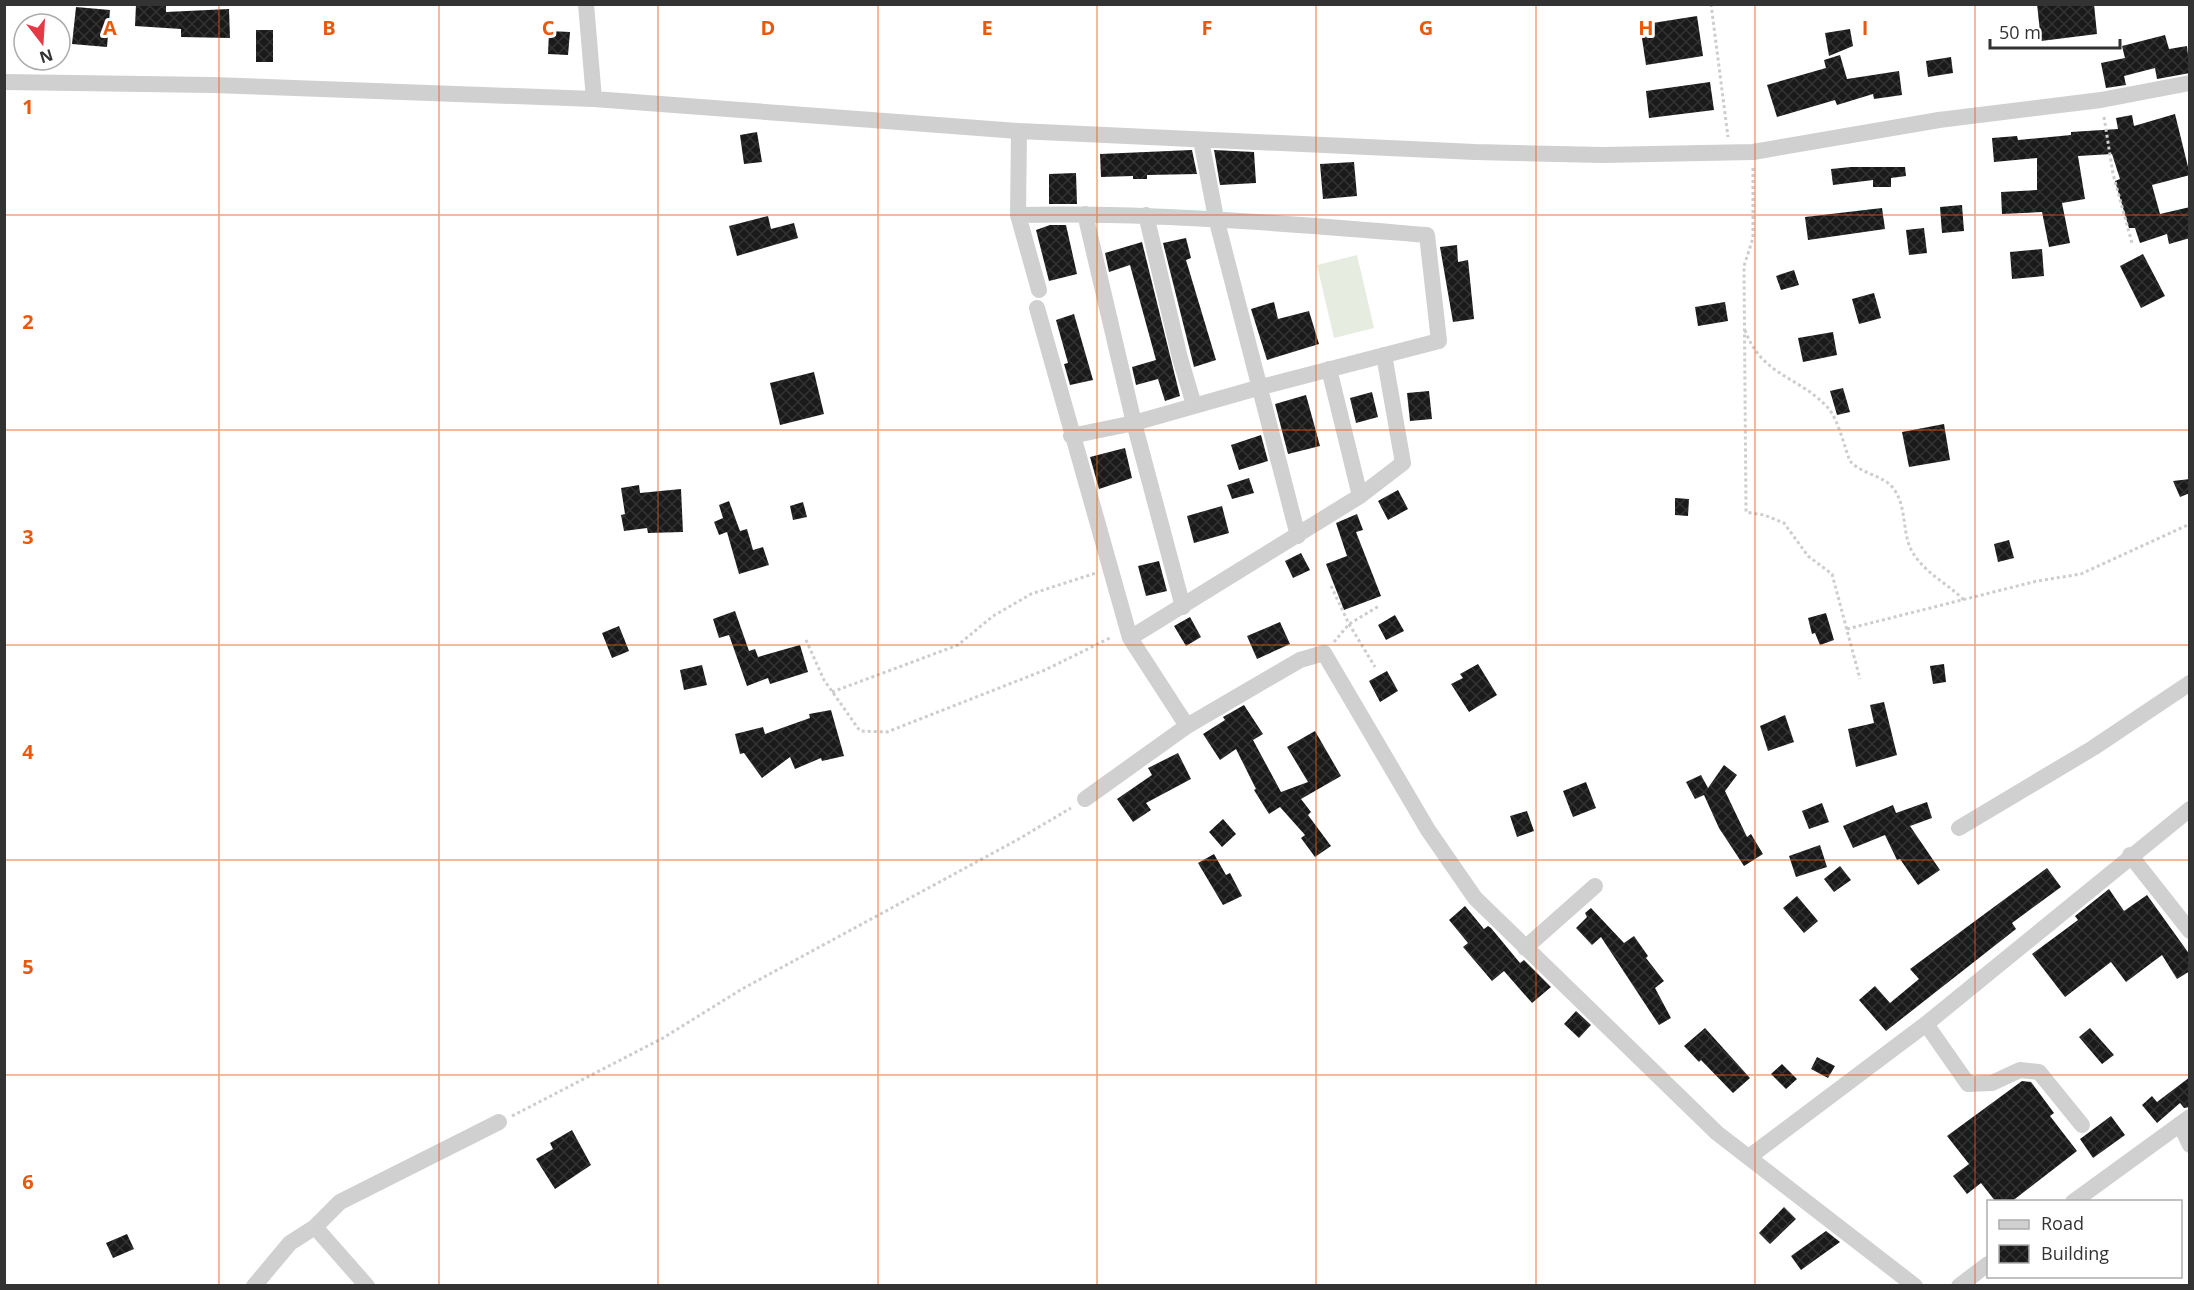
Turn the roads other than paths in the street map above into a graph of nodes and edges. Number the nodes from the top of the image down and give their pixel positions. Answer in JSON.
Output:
{"nodes":[{"id":1,"x":586,"y":4,"type":"edge"},
{"id":2,"x":4,"y":82,"type":"edge"},
{"id":3,"x":2190,"y":83,"type":"edge"},
{"id":4,"x":594,"y":99,"type":"junction"},
{"id":5,"x":1019,"y":131,"type":"junction"},
{"id":6,"x":1201,"y":140,"type":"junction"},
{"id":7,"x":1085,"y":213,"type":"junction"},
{"id":8,"x":1018,"y":214,"type":"junction"},
{"id":9,"x":1146,"y":215,"type":"junction"},
{"id":10,"x":1216,"y":218,"type":"junction"},
{"id":11,"x":1038,"y":290,"type":"dead end"},
{"id":12,"x":1037,"y":308,"type":"dead end"},
{"id":13,"x":1384,"y":355,"type":"junction"},
{"id":14,"x":1329,"y":369,"type":"junction"},
{"id":15,"x":1261,"y":387,"type":"junction"},
{"id":16,"x":1194,"y":405,"type":"junction"},
{"id":17,"x":1134,"y":423,"type":"junction"},
{"id":18,"x":1071,"y":436,"type":"junction"},
{"id":19,"x":1360,"y":496,"type":"junction"},
{"id":20,"x":1298,"y":536,"type":"junction"},
{"id":21,"x":1182,"y":607,"type":"junction"},
{"id":22,"x":1128,"y":634,"type":"junction"},
{"id":23,"x":2190,"y":683,"type":"edge"},
{"id":24,"x":1187,"y":726,"type":"junction"},
{"id":25,"x":1085,"y":800,"type":"road end"},
{"id":26,"x":2190,"y":809,"type":"edge"},
{"id":27,"x":1959,"y":828,"type":"dead end"},
{"id":28,"x":2130,"y":855,"type":"junction"},
{"id":29,"x":1596,"y":886,"type":"dead end"},
{"id":30,"x":2190,"y":931,"type":"edge"},
{"id":31,"x":1525,"y":948,"type":"junction"},
{"id":32,"x":1926,"y":1023,"type":"junction"},
{"id":33,"x":2185,"y":1120,"type":"edge"},
{"id":34,"x":499,"y":1122,"type":"road end"},
{"id":35,"x":2082,"y":1125,"type":"dead end"},
{"id":36,"x":2190,"y":1145,"type":"edge"},
{"id":37,"x":1749,"y":1157,"type":"junction"},
{"id":38,"x":2076,"y":1200,"type":"edge"},
{"id":39,"x":315,"y":1227,"type":"junction"},
{"id":40,"x":1987,"y":1265,"type":"edge"},
{"id":41,"x":254,"y":1286,"type":"edge"},
{"id":42,"x":367,"y":1286,"type":"edge"},
{"id":43,"x":1915,"y":1286,"type":"edge"},
{"id":44,"x":1959,"y":1286,"type":"edge"}],
"edges":[{"from":1,"to":4,"type":"street"},
{"from":2,"to":4,"type":"street"},
{"from":3,"to":6,"type":"street"},
{"from":4,"to":5,"type":"street"},
{"from":5,"to":6,"type":"street"},
{"from":5,"to":8,"type":"street"},
{"from":6,"to":10,"type":"street"},
{"from":7,"to":8,"type":"street"},
{"from":7,"to":9,"type":"street"},
{"from":7,"to":17,"type":"street"},
{"from":8,"to":11,"type":"street"},
{"from":9,"to":10,"type":"street"},
{"from":9,"to":16,"type":"street"},
{"from":10,"to":13,"type":"street"},
{"from":10,"to":15,"type":"street"},
{"from":12,"to":18,"type":"street"},
{"from":13,"to":14,"type":"street"},
{"from":13,"to":19,"type":"street"},
{"from":14,"to":15,"type":"street"},
{"from":14,"to":19,"type":"street"},
{"from":15,"to":16,"type":"street"},
{"from":15,"to":20,"type":"street"},
{"from":16,"to":17,"type":"street"},
{"from":17,"to":18,"type":"street"},
{"from":17,"to":21,"type":"street"},
{"from":18,"to":22,"type":"street"},
{"from":19,"to":20,"type":"street"},
{"from":20,"to":21,"type":"street"},
{"from":21,"to":22,"type":"street"},
{"from":22,"to":24,"type":"street"},
{"from":23,"to":27,"type":"street"},
{"from":24,"to":25,"type":"street"},
{"from":24,"to":31,"type":"street"},
{"from":26,"to":28,"type":"street"},
{"from":28,"to":30,"type":"street"},
{"from":28,"to":32,"type":"street"},
{"from":29,"to":31,"type":"street"},
{"from":31,"to":37,"type":"street"},
{"from":32,"to":35,"type":"street"},
{"from":32,"to":37,"type":"street"},
{"from":33,"to":36,"type":"street"},
{"from":33,"to":38,"type":"street"},
{"from":34,"to":39,"type":"street"},
{"from":37,"to":43,"type":"street"},
{"from":39,"to":41,"type":"street"},
{"from":39,"to":42,"type":"street"},
{"from":40,"to":44,"type":"street"}]}
